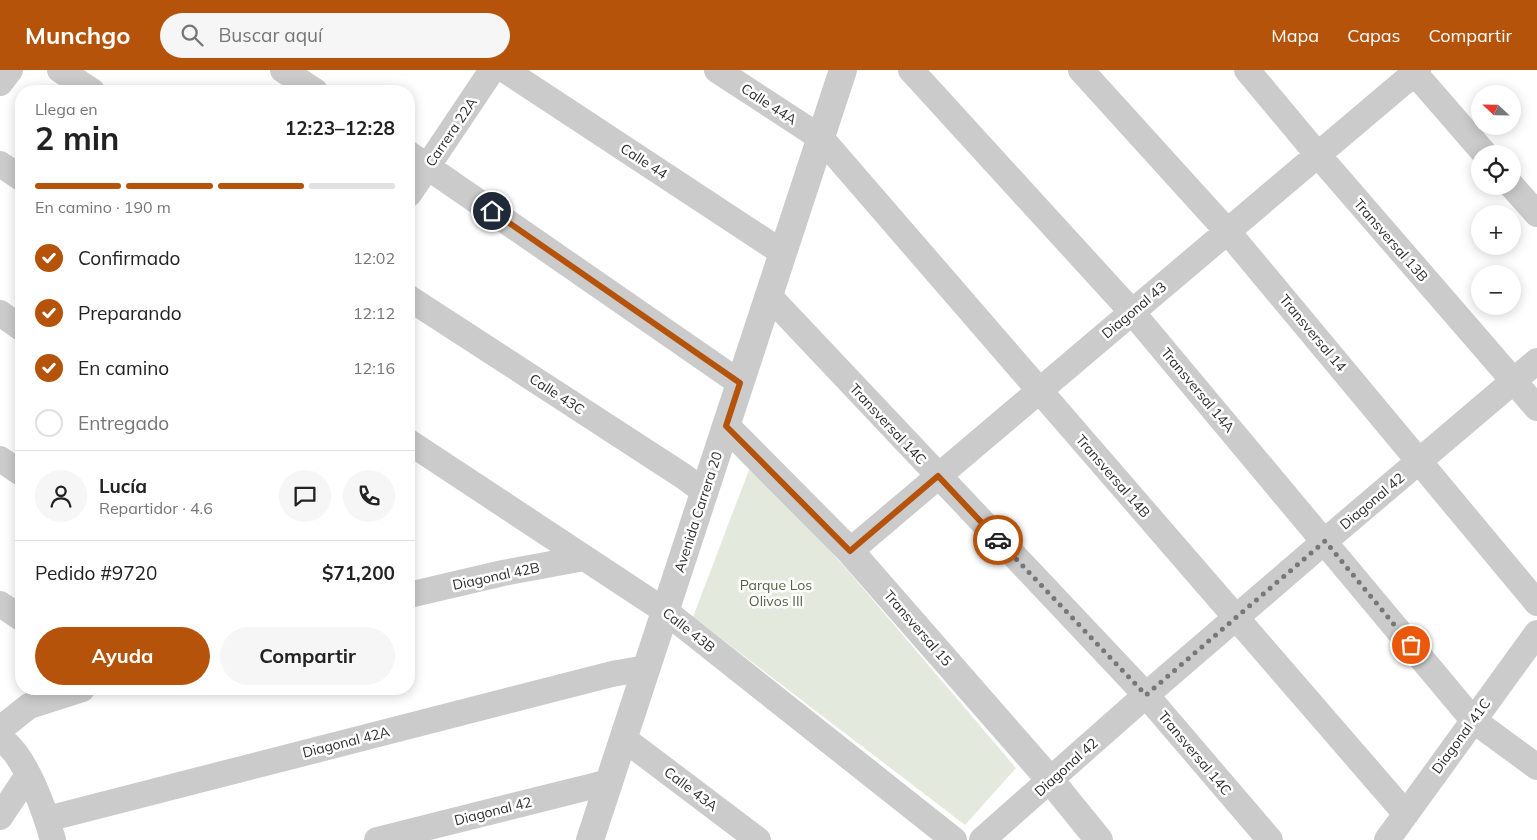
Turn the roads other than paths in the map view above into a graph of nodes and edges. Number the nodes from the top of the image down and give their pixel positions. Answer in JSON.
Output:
{"nodes":[{"id":1,"x":10,"y":70,"type":"edge"},
{"id":2,"x":60,"y":70,"type":"edge"},
{"id":3,"x":283,"y":70,"type":"edge"},
{"id":4,"x":492,"y":70,"type":"edge"},
{"id":5,"x":505,"y":70,"type":"edge"},
{"id":6,"x":717,"y":70,"type":"edge"},
{"id":7,"x":843,"y":70,"type":"edge"},
{"id":8,"x":911,"y":70,"type":"edge"},
{"id":9,"x":1081,"y":70,"type":"edge"},
{"id":10,"x":1247,"y":70,"type":"edge"},
{"id":11,"x":1415,"y":71,"type":"edge"},
{"id":12,"x":0,"y":84,"type":"edge"},
{"id":13,"x":83,"y":85,"type":"edge"},
{"id":14,"x":306,"y":85,"type":"edge"},
{"id":15,"x":821,"y":138,"type":"junction"},
{"id":16,"x":1477,"y":145,"type":"edge"},
{"id":17,"x":1318,"y":155,"type":"junction"},
{"id":18,"x":418,"y":160,"type":"edge"},
{"id":19,"x":0,"y":164,"type":"edge"},
{"id":20,"x":15,"y":174,"type":"edge"},
{"id":21,"x":1520,"y":195,"type":"edge"},
{"id":22,"x":1537,"y":214,"type":"edge"},
{"id":23,"x":1228,"y":232,"type":"junction"},
{"id":24,"x":783,"y":252,"type":"junction"},
{"id":25,"x":769,"y":296,"type":"junction"},
{"id":26,"x":415,"y":302,"type":"edge"},
{"id":27,"x":1132,"y":312,"type":"junction"},
{"id":28,"x":0,"y":313,"type":"edge"},
{"id":29,"x":15,"y":324,"type":"edge"},
{"id":30,"x":1537,"y":361,"type":"edge"},
{"id":31,"x":1514,"y":381,"type":"junction"},
{"id":32,"x":740,"y":383,"type":"junction"},
{"id":33,"x":1039,"y":391,"type":"junction"},
{"id":34,"x":1537,"y":408,"type":"edge"},
{"id":35,"x":726,"y":426,"type":"junction"},
{"id":36,"x":415,"y":446,"type":"edge"},
{"id":37,"x":0,"y":459,"type":"edge"},
{"id":38,"x":1419,"y":460,"type":"junction"},
{"id":39,"x":15,"y":469,"type":"edge"},
{"id":40,"x":938,"y":476,"type":"junction"},
{"id":41,"x":704,"y":492,"type":"junction"},
{"id":42,"x":1325,"y":541,"type":"junction"},
{"id":43,"x":850,"y":551,"type":"junction"},
{"id":44,"x":584,"y":558,"type":"junction"},
{"id":45,"x":415,"y":594,"type":"edge"},
{"id":46,"x":1537,"y":603,"type":"edge"},
{"id":47,"x":0,"y":604,"type":"edge"},
{"id":48,"x":665,"y":611,"type":"junction"},
{"id":49,"x":15,"y":614,"type":"edge"},
{"id":50,"x":1236,"y":618,"type":"junction"},
{"id":51,"x":1537,"y":633,"type":"edge"},
{"id":52,"x":646,"y":668,"type":"junction"},
{"id":53,"x":63,"y":695,"type":"edge"},
{"id":54,"x":1146,"y":695,"type":"junction"},
{"id":55,"x":1473,"y":720,"type":"junction"},
{"id":56,"x":0,"y":729,"type":"edge"},
{"id":57,"x":0,"y":737,"type":"edge"},
{"id":58,"x":624,"y":738,"type":"junction"},
{"id":59,"x":1537,"y":767,"type":"edge"},
{"id":60,"x":28,"y":775,"type":"junction"},
{"id":61,"x":1051,"y":781,"type":"junction"},
{"id":62,"x":610,"y":782,"type":"junction"},
{"id":63,"x":1406,"y":814,"type":"junction"},
{"id":64,"x":0,"y":817,"type":"edge"},
{"id":65,"x":50,"y":829,"type":"edge"},
{"id":66,"x":377,"y":840,"type":"edge"},
{"id":67,"x":590,"y":840,"type":"edge"},
{"id":68,"x":758,"y":840,"type":"edge"},
{"id":69,"x":954,"y":840,"type":"edge"},
{"id":70,"x":982,"y":840,"type":"edge"},
{"id":71,"x":1099,"y":840,"type":"edge"},
{"id":72,"x":1270,"y":840,"type":"edge"},
{"id":73,"x":1387,"y":840,"type":"edge"}],
"edges":[{"from":1,"to":12,"type":"street"},
{"from":2,"to":13,"type":"street"},
{"from":3,"to":14,"type":"street"},
{"from":4,"to":18,"type":"street","name":"Carrera 22A"},
{"from":5,"to":24,"type":"street","name":"Calle 44"},
{"from":6,"to":15,"type":"street","name":"Calle 44A"},
{"from":7,"to":15,"type":"street","name":"Avenida Carrera 20"},
{"from":8,"to":27,"type":"street","name":"Transversal 14A"},
{"from":9,"to":23,"type":"street","name":"Transversal 14"},
{"from":10,"to":17,"type":"street","name":"Transversal 13B"},
{"from":11,"to":16,"type":"street"},
{"from":11,"to":17,"type":"street","name":"Diagonal 43"},
{"from":15,"to":24,"type":"street","name":"Avenida Carrera 20"},
{"from":15,"to":33,"type":"street","name":"Transversal 14B"},
{"from":17,"to":23,"type":"street","name":"Diagonal 43"},
{"from":17,"to":31,"type":"street","name":"Transversal 13B"},
{"from":18,"to":32,"type":"street"},
{"from":19,"to":20,"type":"street"},
{"from":21,"to":22,"type":"street"},
{"from":23,"to":27,"type":"street","name":"Diagonal 43"},
{"from":23,"to":38,"type":"street","name":"Transversal 14"},
{"from":24,"to":25,"type":"street","name":"Avenida Carrera 20"},
{"from":25,"to":32,"type":"street","name":"Avenida Carrera 20"},
{"from":25,"to":40,"type":"street","name":"Transversal 14C"},
{"from":26,"to":41,"type":"street","name":"Calle 43C"},
{"from":27,"to":33,"type":"street","name":"Diagonal 43"},
{"from":27,"to":42,"type":"street","name":"Transversal 14A"},
{"from":28,"to":29,"type":"street"},
{"from":30,"to":31,"type":"street","name":"Diagonal 42"},
{"from":31,"to":34,"type":"street","name":"Transversal 13B"},
{"from":31,"to":38,"type":"street","name":"Diagonal 42"},
{"from":32,"to":35,"type":"street","name":"Avenida Carrera 20"},
{"from":33,"to":40,"type":"street","name":"Diagonal 43"},
{"from":33,"to":50,"type":"street","name":"Transversal 14B"},
{"from":35,"to":41,"type":"street","name":"Avenida Carrera 20"},
{"from":35,"to":43,"type":"street","name":"Transversal 15"},
{"from":36,"to":44,"type":"street","name":"Calle 43B"},
{"from":37,"to":39,"type":"street"},
{"from":38,"to":42,"type":"street","name":"Diagonal 42"},
{"from":38,"to":46,"type":"street","name":"Transversal 14"},
{"from":40,"to":43,"type":"street","name":"Diagonal 43"},
{"from":40,"to":54,"type":"street","name":"Transversal 14C"},
{"from":41,"to":48,"type":"street","name":"Avenida Carrera 20"},
{"from":42,"to":50,"type":"street","name":"Diagonal 42"},
{"from":42,"to":55,"type":"street","name":"Transversal 14A"},
{"from":43,"to":61,"type":"street","name":"Transversal 15"},
{"from":44,"to":45,"type":"street","name":"Diagonal 42B"},
{"from":44,"to":48,"type":"street","name":"Calle 43B"},
{"from":47,"to":49,"type":"street"},
{"from":48,"to":52,"type":"street","name":"Avenida Carrera 20"},
{"from":48,"to":69,"type":"street","name":"Calle 43B"},
{"from":50,"to":54,"type":"street","name":"Diagonal 42"},
{"from":50,"to":63,"type":"street","name":"Transversal 14B"},
{"from":51,"to":55,"type":"street","name":"Diagonal 41C"},
{"from":52,"to":58,"type":"street","name":"Avenida Carrera 20"},
{"from":52,"to":65,"type":"street","name":"Diagonal 42A"},
{"from":53,"to":56,"type":"street"},
{"from":54,"to":61,"type":"street","name":"Diagonal 42"},
{"from":54,"to":72,"type":"street","name":"Transversal 14C"},
{"from":55,"to":59,"type":"street"},
{"from":55,"to":63,"type":"street","name":"Diagonal 41C"},
{"from":57,"to":60,"type":"street"},
{"from":58,"to":62,"type":"street","name":"Avenida Carrera 20"},
{"from":58,"to":68,"type":"street","name":"Calle 43A"},
{"from":60,"to":64,"type":"street"},
{"from":60,"to":65,"type":"street"},
{"from":61,"to":70,"type":"street","name":"Diagonal 42"},
{"from":61,"to":71,"type":"street","name":"Transversal 15"},
{"from":62,"to":66,"type":"street","name":"Diagonal 42"},
{"from":62,"to":67,"type":"street","name":"Avenida Carrera 20"},
{"from":63,"to":73,"type":"street","name":"Diagonal 41C"}]}
